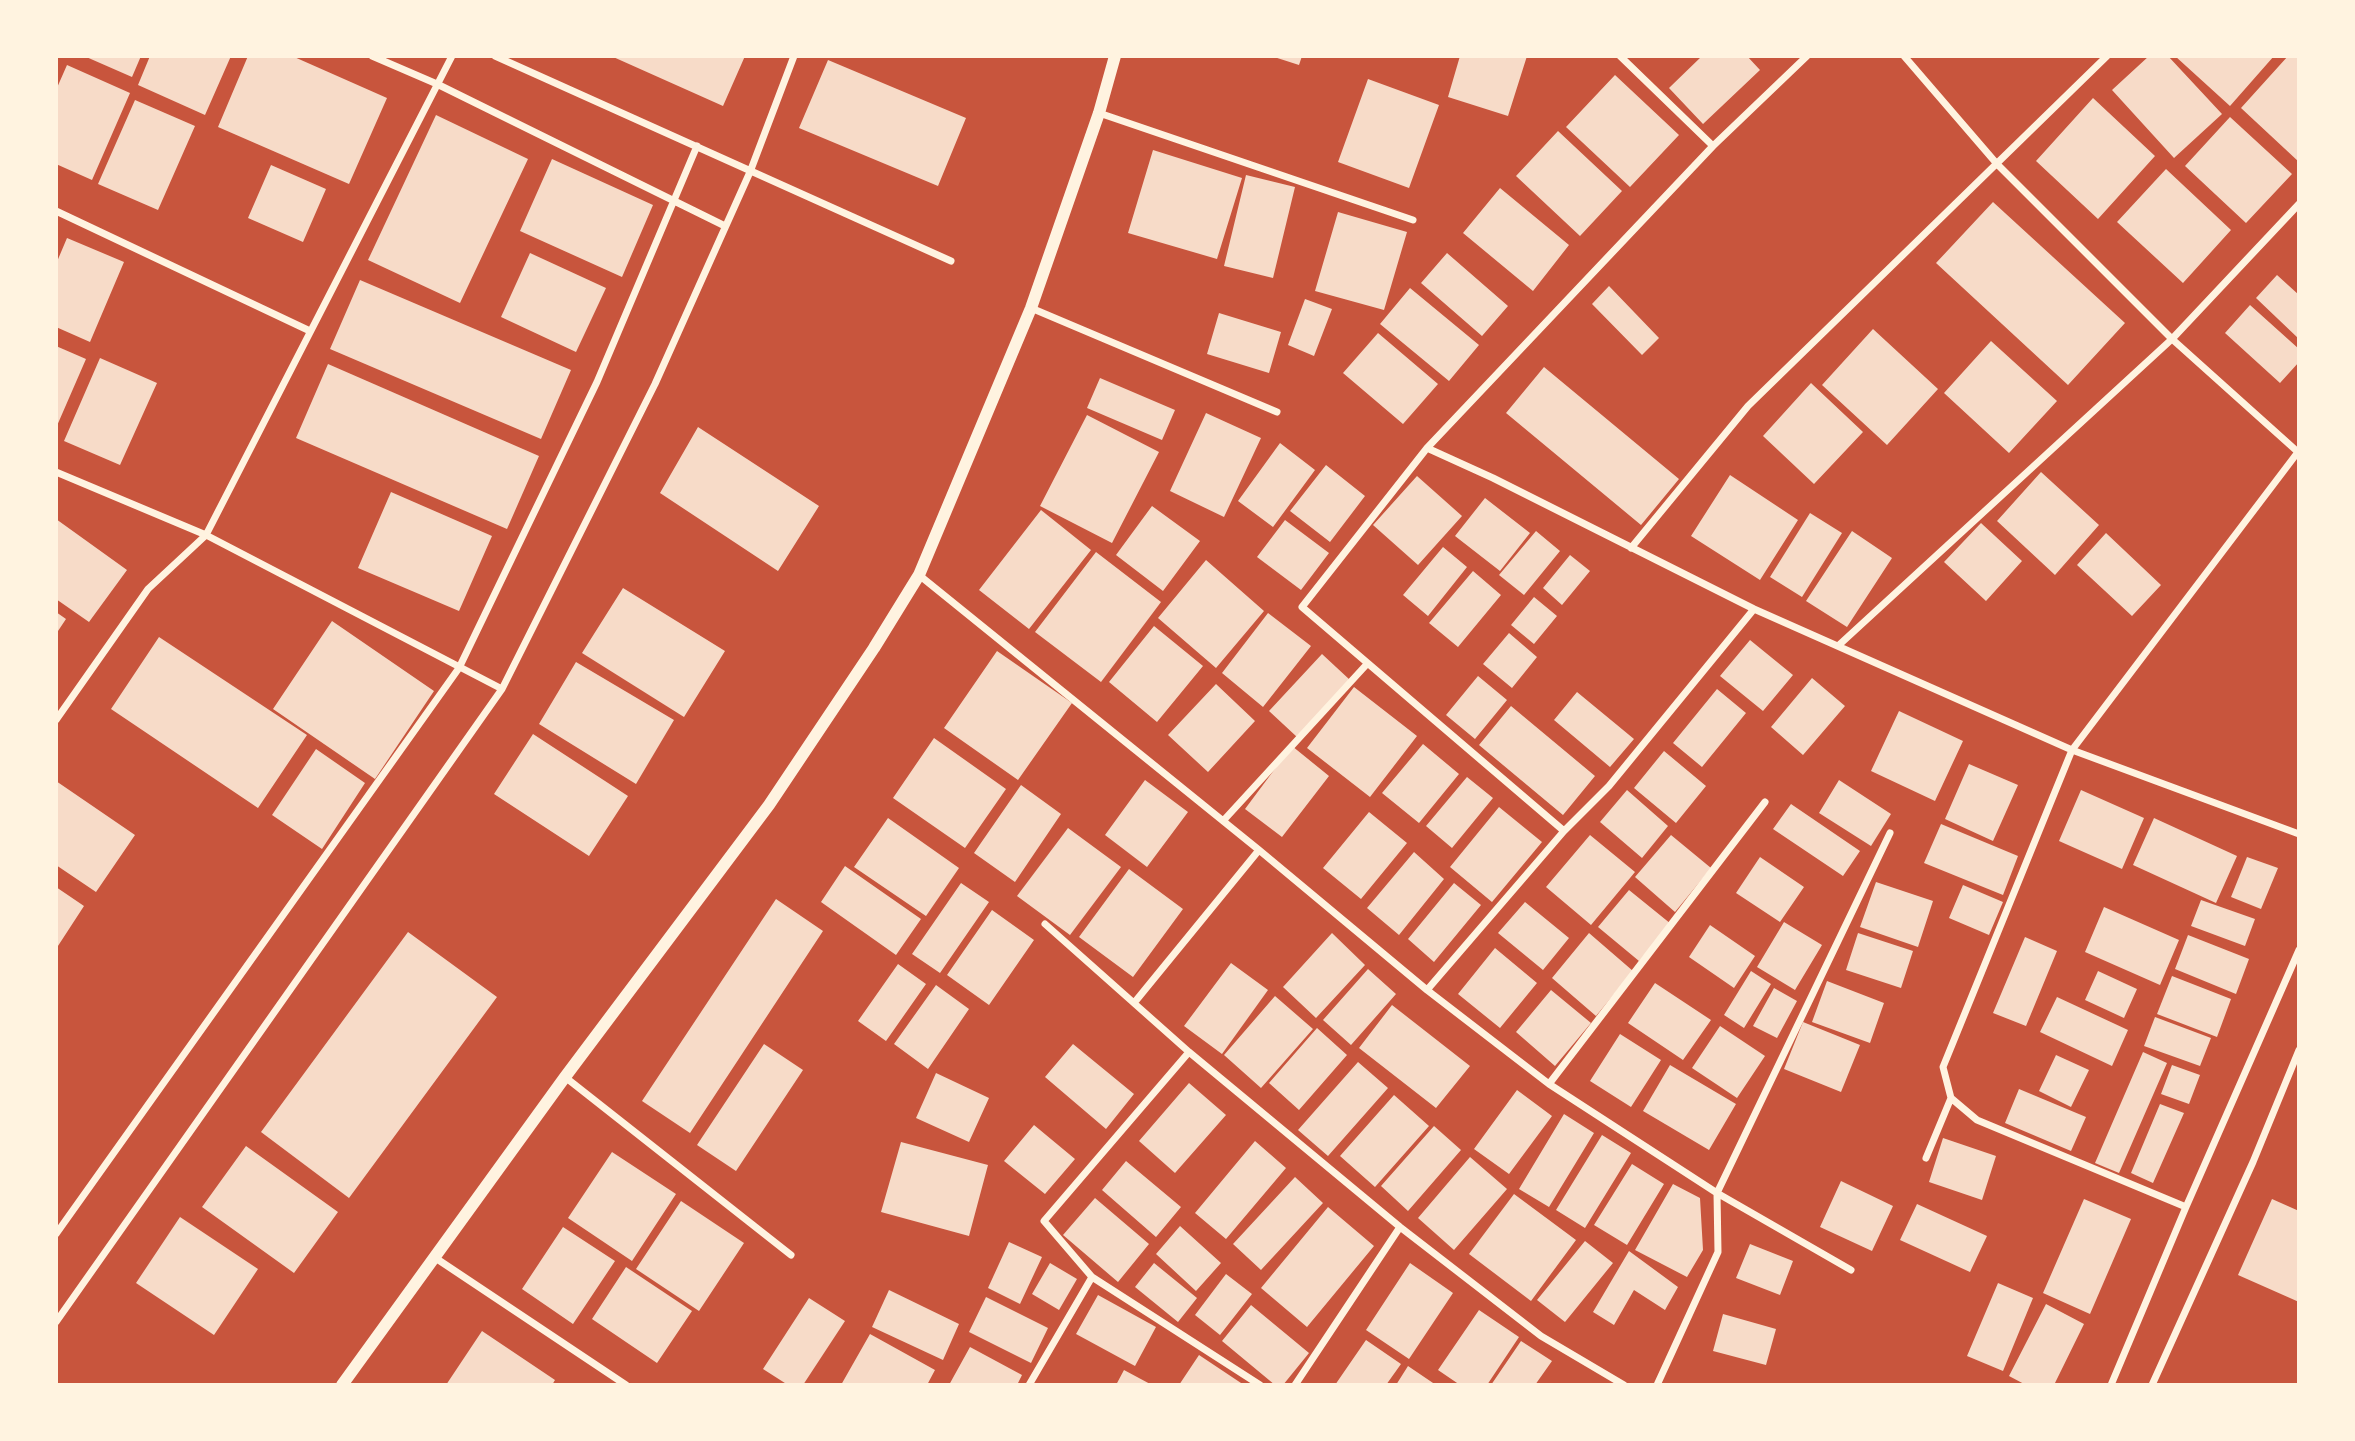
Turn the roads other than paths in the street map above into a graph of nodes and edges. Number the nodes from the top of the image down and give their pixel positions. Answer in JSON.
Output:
{"nodes":[{"id":1,"x":372,"y":56,"type":"edge"},
{"id":2,"x":452,"y":56,"type":"edge"},
{"id":3,"x":495,"y":56,"type":"edge"},
{"id":4,"x":794,"y":56,"type":"edge"},
{"id":5,"x":1115,"y":56,"type":"edge"},
{"id":6,"x":1620,"y":56,"type":"edge"},
{"id":7,"x":1807,"y":56,"type":"edge"},
{"id":8,"x":1904,"y":56,"type":"edge"},
{"id":9,"x":2108,"y":56,"type":"edge"},
{"id":10,"x":437,"y":84,"type":"junction"},
{"id":11,"x":1099,"y":113,"type":"junction"},
{"id":12,"x":697,"y":146,"type":"junction"},
{"id":13,"x":1713,"y":146,"type":"junction"},
{"id":14,"x":1997,"y":164,"type":"junction"},
{"id":15,"x":750,"y":172,"type":"junction"},
{"id":16,"x":675,"y":200,"type":"junction"},
{"id":17,"x":2299,"y":204,"type":"edge"},
{"id":18,"x":56,"y":211,"type":"edge"},
{"id":19,"x":1413,"y":220,"type":"dead end"},
{"id":20,"x":725,"y":226,"type":"junction"},
{"id":21,"x":951,"y":261,"type":"dead end"},
{"id":22,"x":1031,"y":308,"type":"junction"},
{"id":23,"x":310,"y":331,"type":"junction"},
{"id":24,"x":2172,"y":339,"type":"junction"},
{"id":25,"x":1277,"y":412,"type":"dead end"},
{"id":26,"x":1427,"y":448,"type":"junction"},
{"id":27,"x":2299,"y":453,"type":"edge"},
{"id":28,"x":56,"y":472,"type":"edge"},
{"id":29,"x":206,"y":535,"type":"junction"},
{"id":30,"x":1631,"y":548,"type":"junction"},
{"id":31,"x":919,"y":575,"type":"junction"},
{"id":32,"x":1754,"y":609,"type":"junction"},
{"id":33,"x":1839,"y":645,"type":"junction"},
{"id":34,"x":1367,"y":663,"type":"junction"},
{"id":35,"x":459,"y":668,"type":"junction"},
{"id":36,"x":502,"y":689,"type":"junction"},
{"id":37,"x":56,"y":720,"type":"edge"},
{"id":38,"x":2072,"y":750,"type":"junction"},
{"id":39,"x":1765,"y":802,"type":"dead end"},
{"id":40,"x":1223,"y":821,"type":"junction"},
{"id":41,"x":1564,"y":831,"type":"junction"},
{"id":42,"x":1891,"y":834,"type":"dead end"},
{"id":43,"x":2299,"y":834,"type":"edge"},
{"id":44,"x":1259,"y":850,"type":"junction"},
{"id":45,"x":1045,"y":924,"type":"dead end"},
{"id":46,"x":2299,"y":950,"type":"edge"},
{"id":47,"x":1427,"y":990,"type":"junction"},
{"id":48,"x":1134,"y":1003,"type":"junction"},
{"id":49,"x":2299,"y":1050,"type":"edge"},
{"id":50,"x":1189,"y":1052,"type":"junction"},
{"id":51,"x":565,"y":1077,"type":"junction"},
{"id":52,"x":1549,"y":1084,"type":"junction"},
{"id":53,"x":1951,"y":1098,"type":"junction"},
{"id":54,"x":1926,"y":1157,"type":"dead end"},
{"id":55,"x":1717,"y":1193,"type":"junction"},
{"id":56,"x":2186,"y":1207,"type":"junction"},
{"id":57,"x":1400,"y":1227,"type":"junction"},
{"id":58,"x":56,"y":1234,"type":"edge"},
{"id":59,"x":791,"y":1255,"type":"dead end"},
{"id":60,"x":434,"y":1257,"type":"junction"},
{"id":61,"x":1851,"y":1270,"type":"dead end"},
{"id":62,"x":1092,"y":1277,"type":"junction"},
{"id":63,"x":56,"y":1322,"type":"edge"},
{"id":64,"x":342,"y":1385,"type":"edge"},
{"id":65,"x":625,"y":1385,"type":"edge"},
{"id":66,"x":1029,"y":1385,"type":"edge"},
{"id":67,"x":1260,"y":1385,"type":"edge"},
{"id":68,"x":1295,"y":1385,"type":"edge"},
{"id":69,"x":1624,"y":1385,"type":"edge"},
{"id":70,"x":1657,"y":1385,"type":"edge"},
{"id":71,"x":2111,"y":1385,"type":"edge"},
{"id":72,"x":2152,"y":1385,"type":"edge"}],
"edges":[{"from":1,"to":10,"type":"street"},
{"from":2,"to":10,"type":"street"},
{"from":3,"to":12,"type":"street"},
{"from":4,"to":15,"type":"street"},
{"from":5,"to":11,"type":"street"},
{"from":6,"to":13,"type":"street"},
{"from":7,"to":13,"type":"street"},
{"from":8,"to":14,"type":"street"},
{"from":9,"to":14,"type":"street"},
{"from":10,"to":16,"type":"street"},
{"from":10,"to":23,"type":"street"},
{"from":11,"to":19,"type":"street"},
{"from":11,"to":22,"type":"street"},
{"from":12,"to":15,"type":"street"},
{"from":12,"to":16,"type":"street"},
{"from":13,"to":26,"type":"street"},
{"from":14,"to":24,"type":"street"},
{"from":14,"to":30,"type":"street"},
{"from":15,"to":20,"type":"street"},
{"from":15,"to":21,"type":"street"},
{"from":16,"to":20,"type":"street"},
{"from":16,"to":35,"type":"street"},
{"from":17,"to":24,"type":"street"},
{"from":18,"to":23,"type":"street"},
{"from":20,"to":36,"type":"street"},
{"from":22,"to":25,"type":"street"},
{"from":22,"to":31,"type":"street"},
{"from":23,"to":29,"type":"street"},
{"from":24,"to":27,"type":"street"},
{"from":24,"to":33,"type":"street"},
{"from":26,"to":30,"type":"street"},
{"from":26,"to":34,"type":"street"},
{"from":27,"to":38,"type":"street"},
{"from":28,"to":29,"type":"street"},
{"from":29,"to":35,"type":"street"},
{"from":29,"to":37,"type":"street"},
{"from":30,"to":32,"type":"street"},
{"from":31,"to":40,"type":"street"},
{"from":31,"to":51,"type":"street"},
{"from":32,"to":33,"type":"street"},
{"from":32,"to":41,"type":"street"},
{"from":33,"to":38,"type":"street"},
{"from":34,"to":40,"type":"street"},
{"from":34,"to":41,"type":"street"},
{"from":35,"to":36,"type":"street"},
{"from":35,"to":58,"type":"street"},
{"from":36,"to":63,"type":"street"},
{"from":38,"to":43,"type":"street"},
{"from":38,"to":53,"type":"street"},
{"from":39,"to":52,"type":"street"},
{"from":40,"to":44,"type":"street"},
{"from":41,"to":47,"type":"street"},
{"from":42,"to":55,"type":"street"},
{"from":44,"to":47,"type":"street"},
{"from":44,"to":48,"type":"street"},
{"from":45,"to":48,"type":"street"},
{"from":46,"to":56,"type":"street"},
{"from":47,"to":52,"type":"street"},
{"from":48,"to":50,"type":"street"},
{"from":49,"to":72,"type":"street"},
{"from":50,"to":57,"type":"street"},
{"from":50,"to":62,"type":"street"},
{"from":51,"to":59,"type":"street"},
{"from":51,"to":60,"type":"street"},
{"from":52,"to":55,"type":"street"},
{"from":53,"to":54,"type":"street"},
{"from":53,"to":56,"type":"street"},
{"from":55,"to":61,"type":"street"},
{"from":55,"to":70,"type":"street"},
{"from":56,"to":71,"type":"street"},
{"from":57,"to":68,"type":"street"},
{"from":57,"to":69,"type":"street"},
{"from":60,"to":64,"type":"street"},
{"from":60,"to":65,"type":"street"},
{"from":62,"to":66,"type":"street"},
{"from":62,"to":67,"type":"street"}]}
